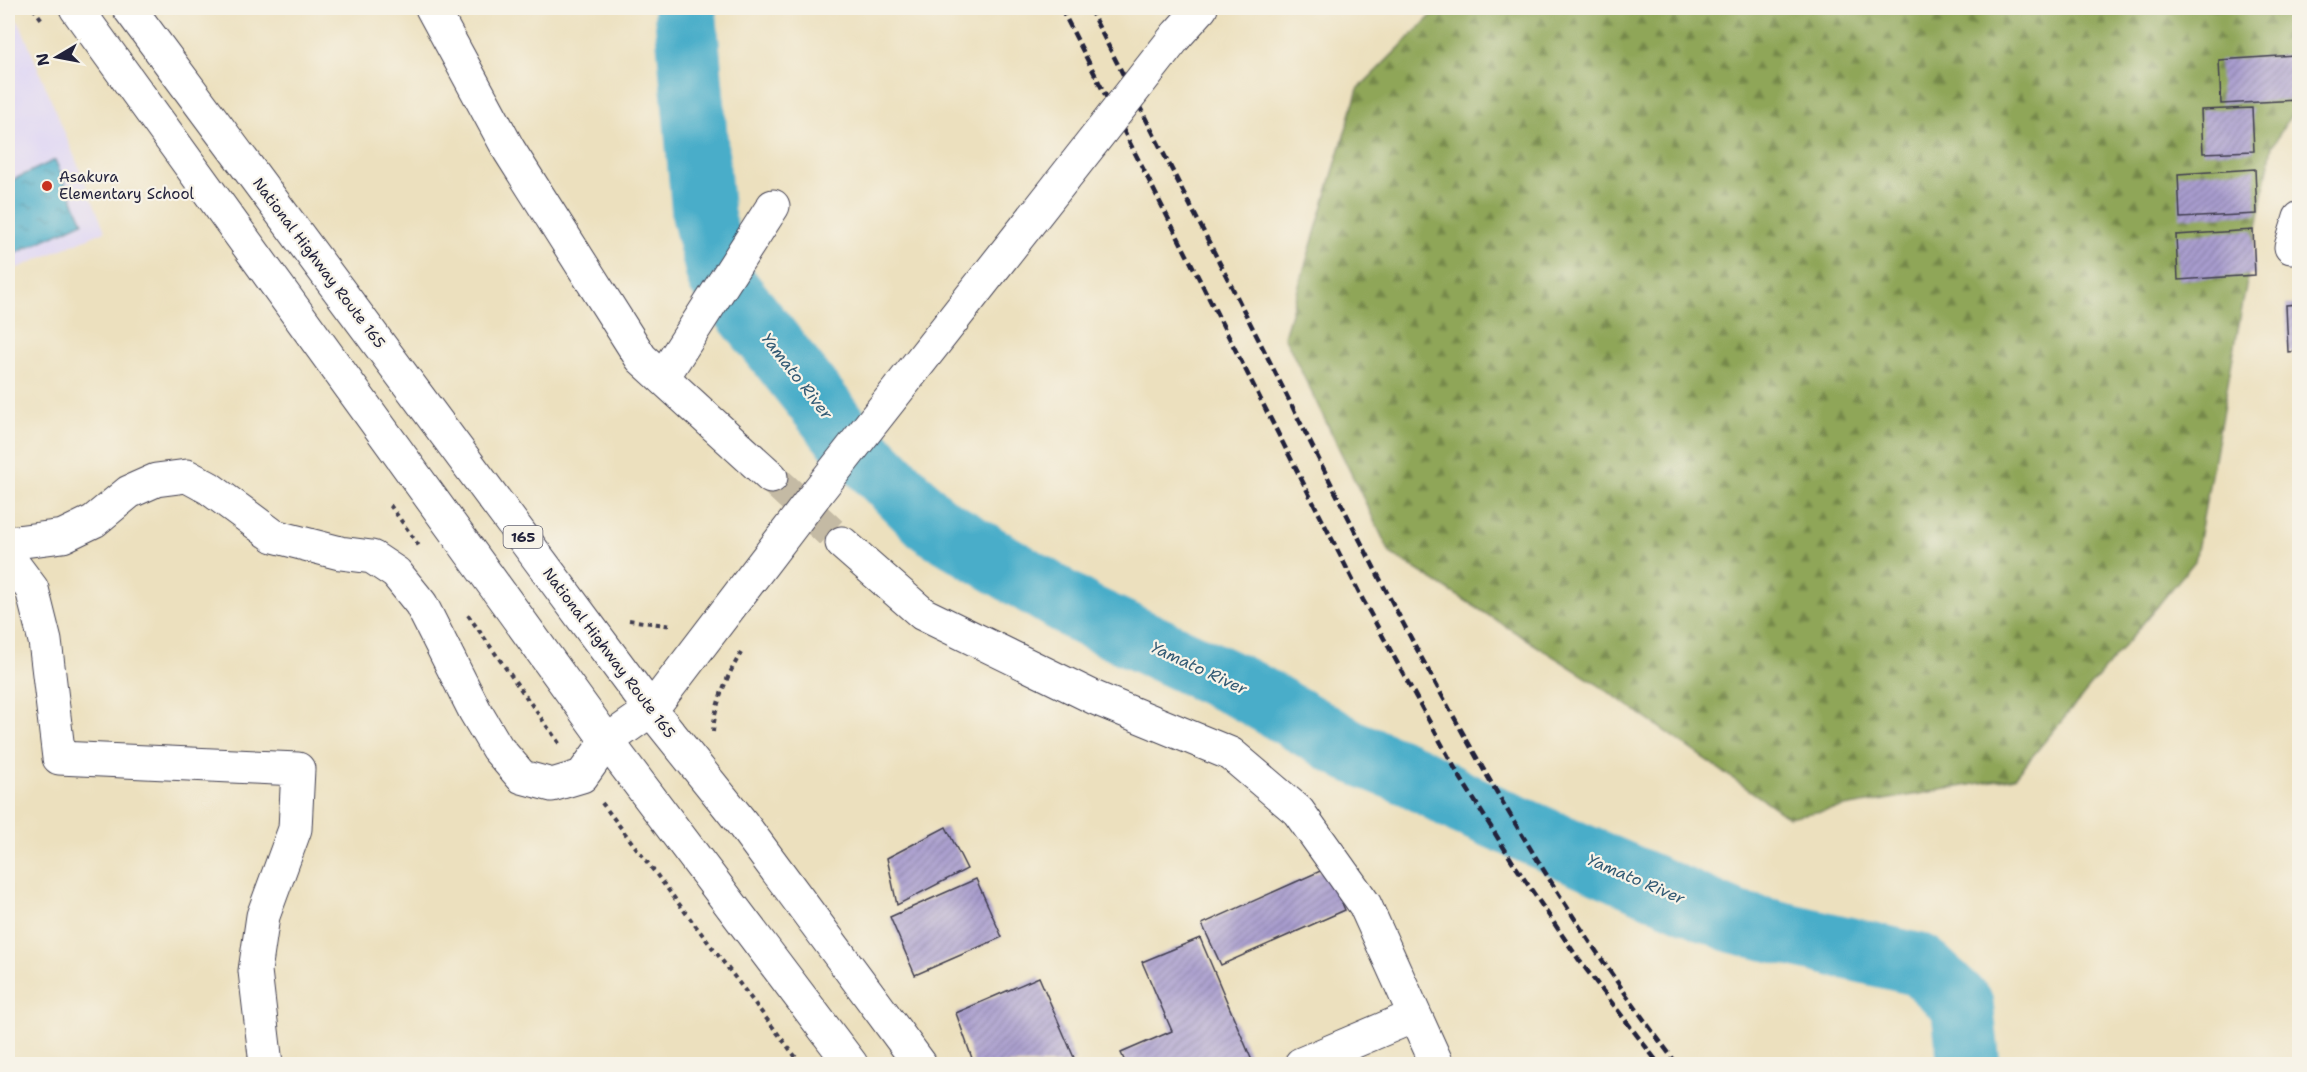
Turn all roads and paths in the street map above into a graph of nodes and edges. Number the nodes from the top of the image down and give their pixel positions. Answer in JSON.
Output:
{"nodes":[{"id":1,"x":76,"y":8,"type":"edge"},
{"id":2,"x":129,"y":8,"type":"edge"},
{"id":3,"x":432,"y":8,"type":"edge"},
{"id":4,"x":1201,"y":8,"type":"edge"},
{"id":5,"x":773,"y":206,"type":"dead end"},
{"id":6,"x":663,"y":377,"type":"junction"},
{"id":7,"x":771,"y":477,"type":"tunnel mouth"},
{"id":8,"x":8,"y":543,"type":"edge"},
{"id":9,"x":842,"y":543,"type":"tunnel mouth"},
{"id":10,"x":8,"y":557,"type":"edge"},
{"id":11,"x":619,"y":617,"type":"dead end"},
{"id":12,"x":675,"y":626,"type":"dead end"},
{"id":13,"x":742,"y":651,"type":"dead end"},
{"id":14,"x":651,"y":710,"type":"junction"},
{"id":15,"x":607,"y":741,"type":"junction"},
{"id":16,"x":712,"y":742,"type":"dead end"},
{"id":17,"x":582,"y":776,"type":"junction"},
{"id":18,"x":1414,"y":1016,"type":"junction"},
{"id":19,"x":266,"y":1065,"type":"edge"},
{"id":20,"x":801,"y":1065,"type":"edge"},
{"id":21,"x":851,"y":1065,"type":"edge"},
{"id":22,"x":920,"y":1065,"type":"edge"},
{"id":23,"x":1301,"y":1065,"type":"edge"},
{"id":24,"x":1437,"y":1065,"type":"edge"}],
"edges":[{"from":1,"to":15,"type":"main road"},
{"from":2,"to":14,"type":"main road","name":"National Highway Route 165","number":"165"},
{"from":3,"to":6,"type":"main road"},
{"from":4,"to":14,"type":"main road","bridge":true},
{"from":5,"to":6,"type":"main road"},
{"from":6,"to":7,"type":"main road"},
{"from":8,"to":17,"type":"main road"},
{"from":9,"to":18,"type":"main road"},
{"from":10,"to":19,"type":"main road"},
{"from":11,"to":12,"type":"path"},
{"from":13,"to":16,"type":"path"},
{"from":14,"to":15,"type":"main road"},
{"from":14,"to":22,"type":"main road","name":"National Highway Route 165","number":"165"},
{"from":15,"to":17,"type":"main road"},
{"from":15,"to":21,"type":"main road"},
{"from":17,"to":20,"type":"path"},
{"from":18,"to":23,"type":"main road"},
{"from":18,"to":24,"type":"main road"}]}
